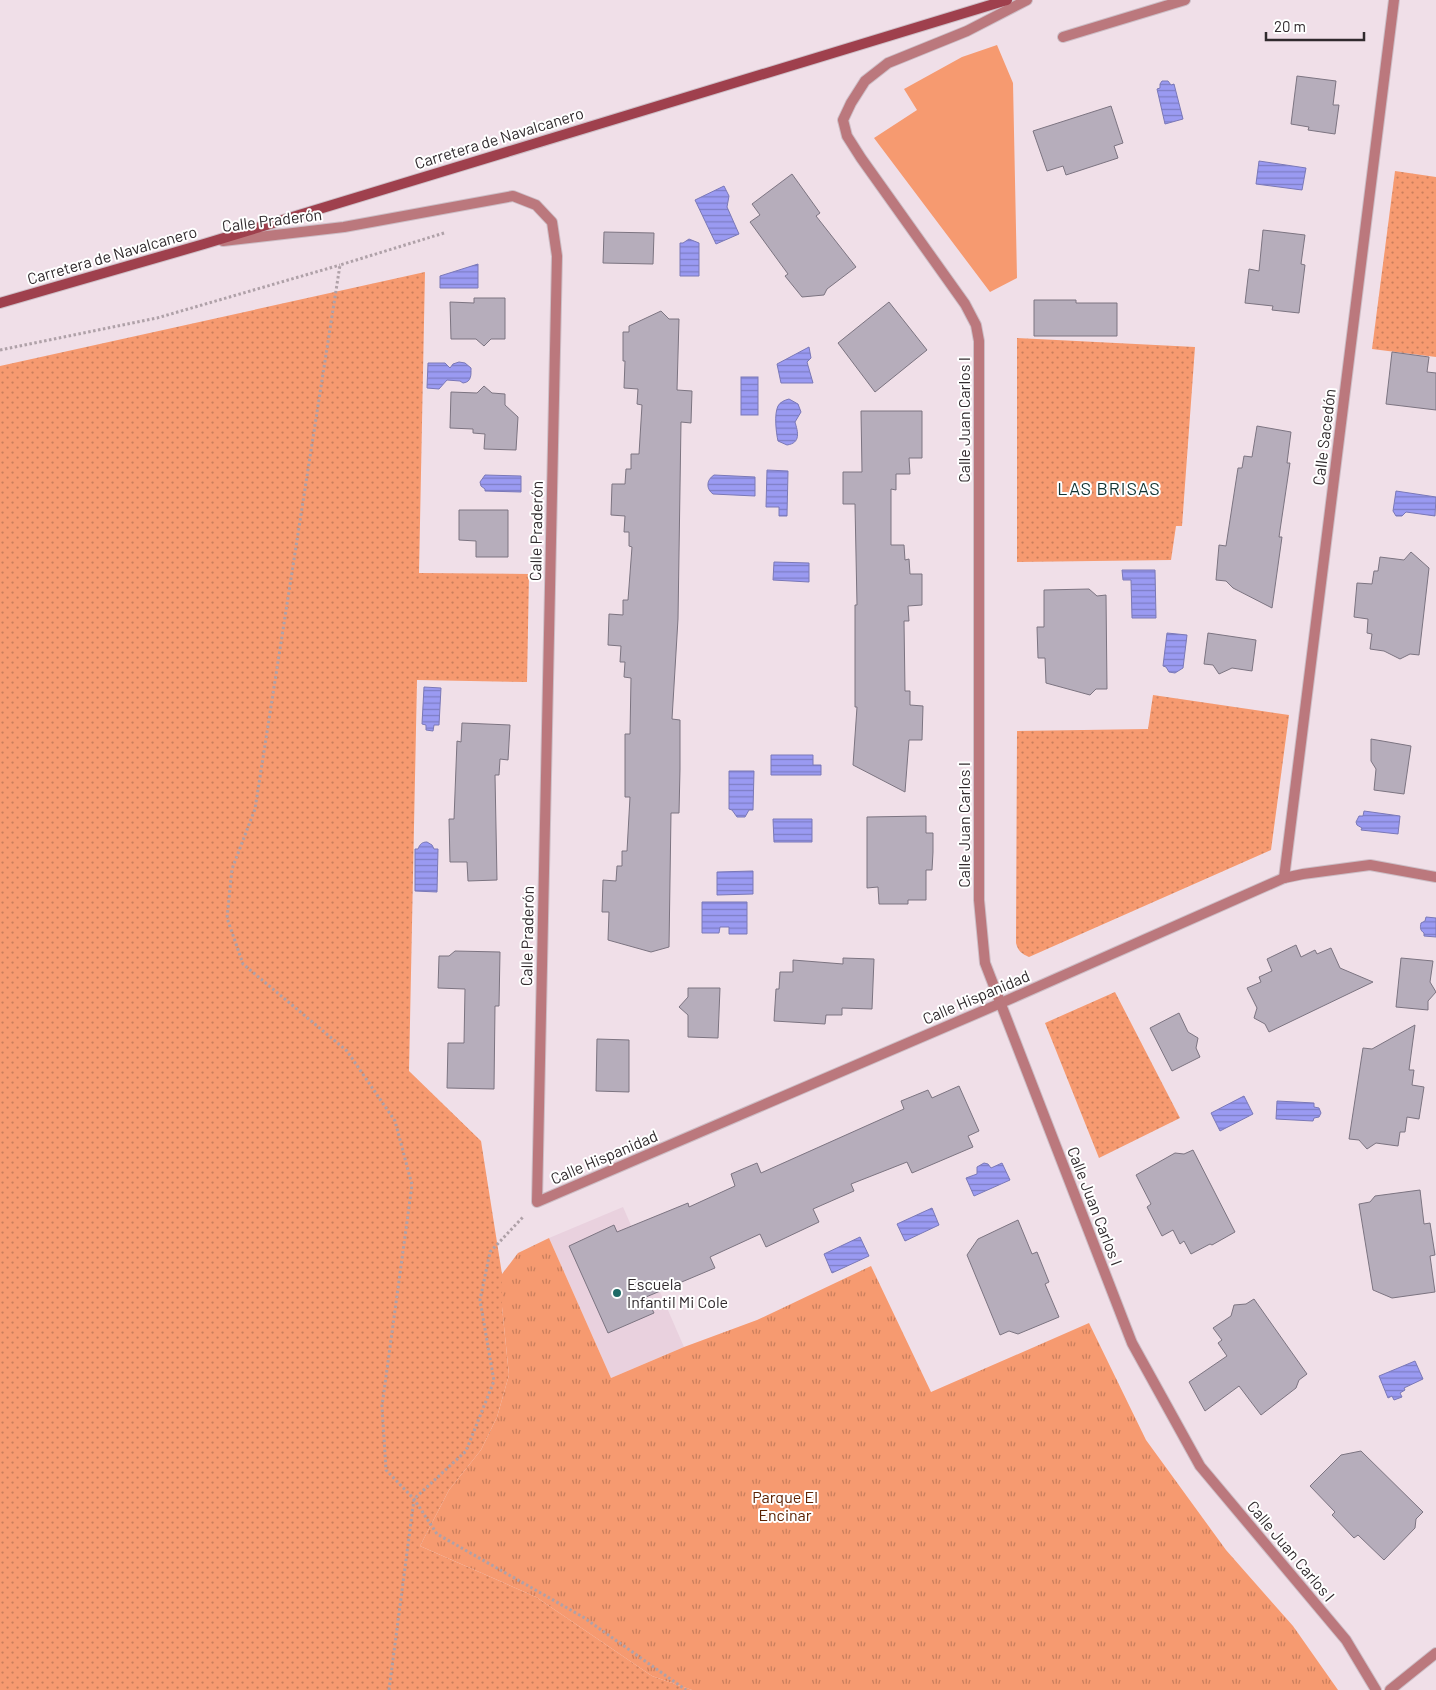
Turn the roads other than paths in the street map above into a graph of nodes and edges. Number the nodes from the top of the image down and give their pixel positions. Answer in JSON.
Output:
{"nodes":[{"id":1,"x":1006,"y":0,"type":"edge"},
{"id":2,"x":1026,"y":0,"type":"edge"},
{"id":3,"x":1185,"y":0,"type":"edge"},
{"id":4,"x":1394,"y":0,"type":"edge"},
{"id":5,"x":1063,"y":37,"type":"dead end"},
{"id":6,"x":204,"y":244,"type":"junction"},
{"id":7,"x":0,"y":303,"type":"edge"},
{"id":8,"x":1436,"y":877,"type":"edge"},
{"id":9,"x":1284,"y":878,"type":"junction"},
{"id":10,"x":1001,"y":1003,"type":"junction"},
{"id":11,"x":537,"y":1202,"type":"joint"},
{"id":12,"x":1436,"y":1653,"type":"edge"},
{"id":13,"x":1376,"y":1690,"type":"edge"},
{"id":14,"x":1390,"y":1690,"type":"edge"}],
"edges":[{"from":1,"to":6,"type":"main road","name":"Carretera de Navalcanero"},
{"from":2,"to":10,"type":"street","name":"Calle Juan Carlos I"},
{"from":3,"to":5,"type":"street"},
{"from":4,"to":9,"type":"street","name":"Calle Sacedón"},
{"from":6,"to":7,"type":"main road","name":"Carretera de Navalcanero"},
{"from":6,"to":11,"type":"street","name":"Calle Praderón"},
{"from":8,"to":9,"type":"street","name":"Calle Hispanidad"},
{"from":9,"to":10,"type":"street","name":"Calle Hispanidad"},
{"from":10,"to":11,"type":"street","name":"Calle Hispanidad"},
{"from":10,"to":13,"type":"street","name":"Calle Juan Carlos I"},
{"from":12,"to":14,"type":"street"}]}
